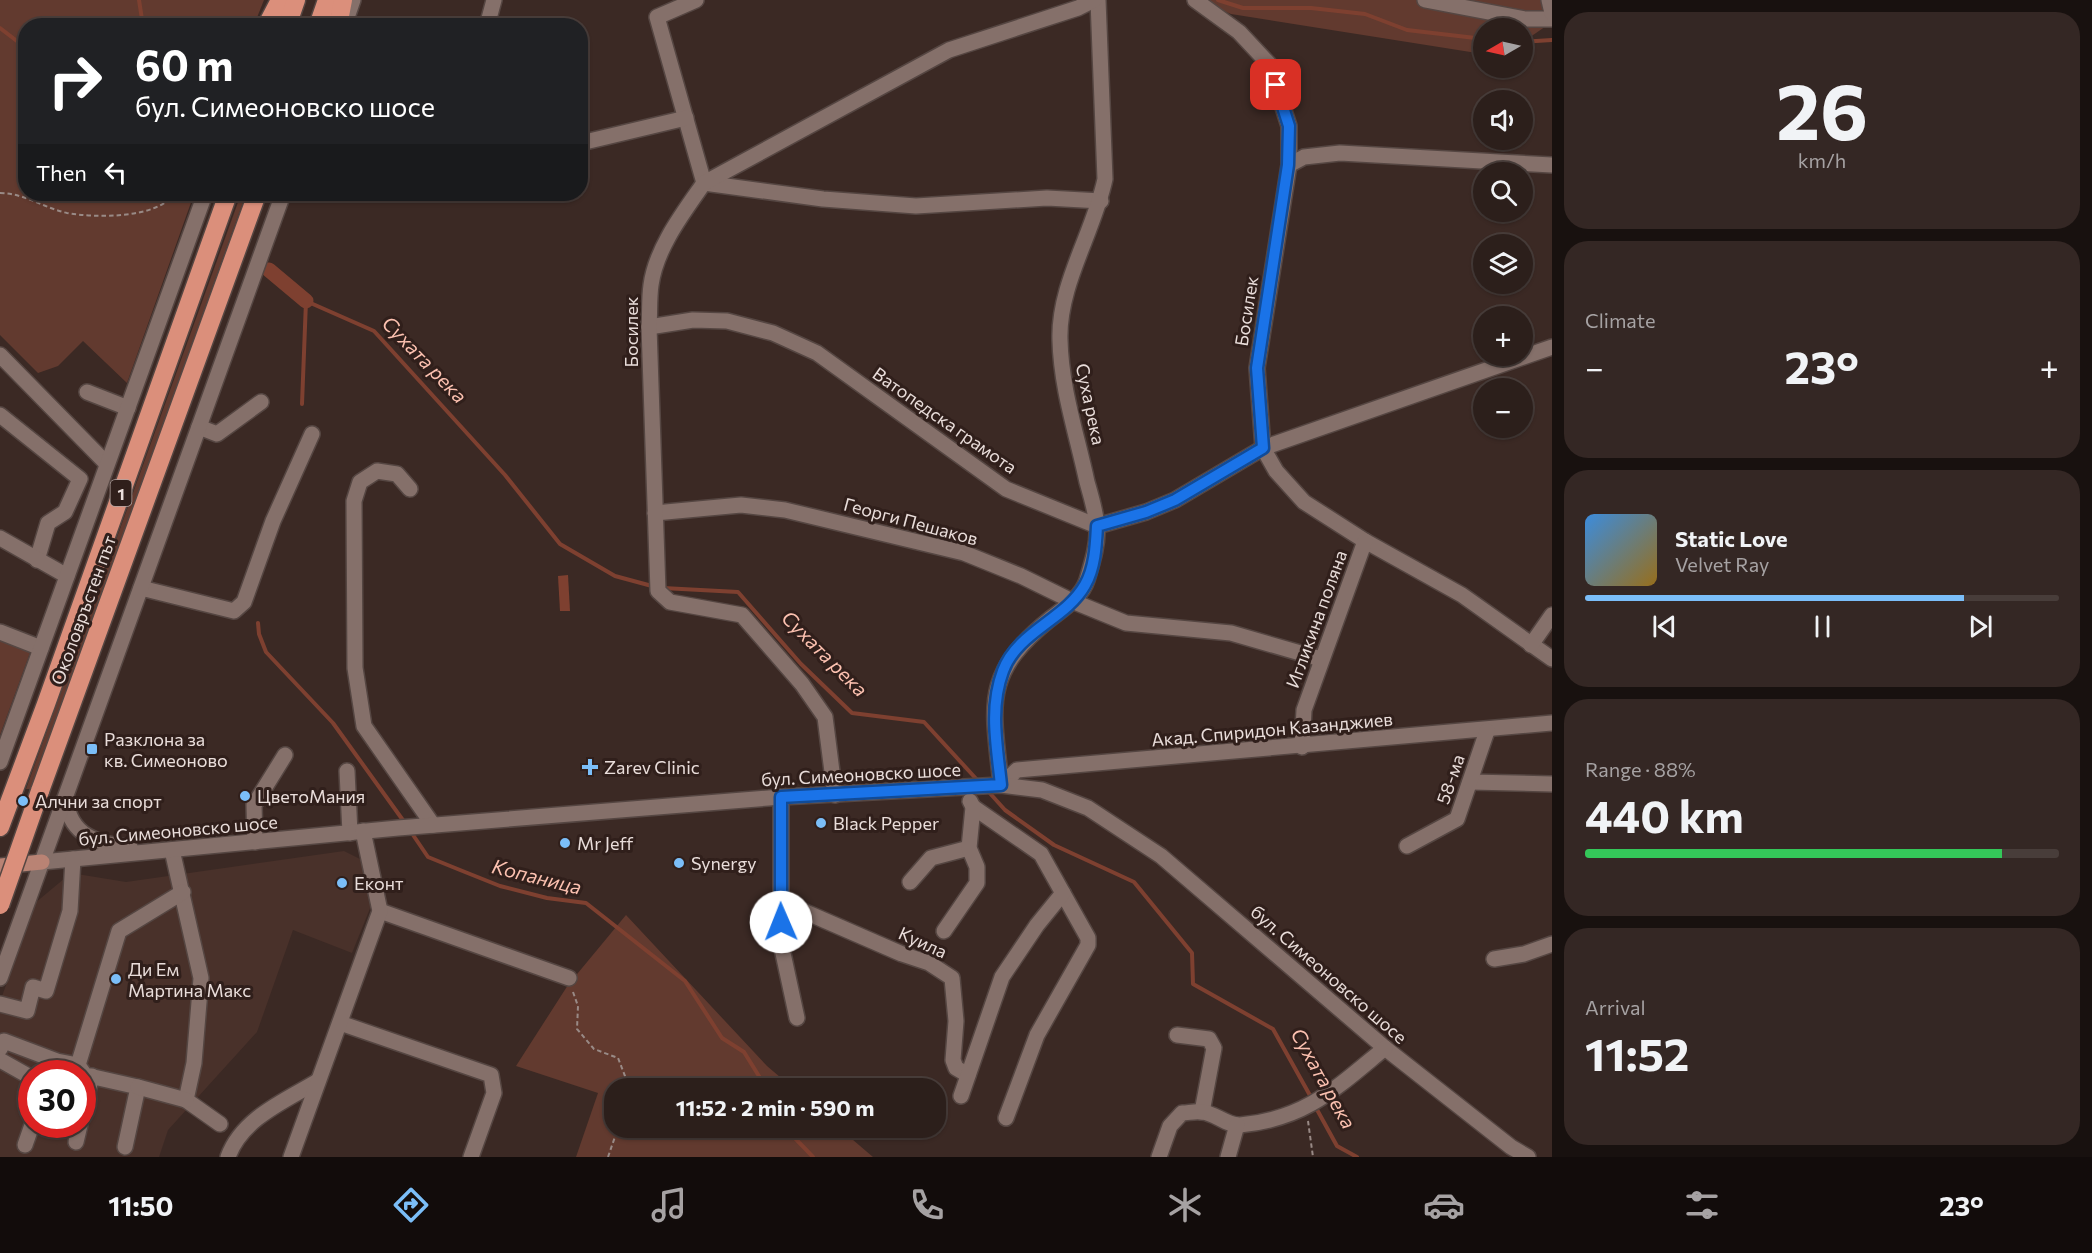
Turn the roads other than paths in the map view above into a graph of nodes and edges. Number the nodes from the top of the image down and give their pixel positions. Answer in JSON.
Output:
{"nodes":[{"id":1,"x":278,"y":0,"type":"edge"},
{"id":2,"x":296,"y":0,"type":"edge"},
{"id":3,"x":327,"y":0,"type":"edge"},
{"id":4,"x":343,"y":0,"type":"edge"},
{"id":5,"x":353,"y":0,"type":"edge"},
{"id":6,"x":494,"y":0,"type":"edge"},
{"id":7,"x":696,"y":0,"type":"edge"},
{"id":8,"x":1096,"y":0,"type":"edge"},
{"id":9,"x":1195,"y":0,"type":"edge"},
{"id":10,"x":1425,"y":0,"type":"edge"},
{"id":11,"x":1549,"y":0,"type":"edge"},
{"id":12,"x":1552,"y":13,"type":"edge"},
{"id":13,"x":270,"y":18,"type":"edge"},
{"id":14,"x":290,"y":18,"type":"edge"},
{"id":15,"x":321,"y":18,"type":"edge"},
{"id":16,"x":340,"y":18,"type":"edge"},
{"id":17,"x":347,"y":18,"type":"edge"},
{"id":18,"x":489,"y":18,"type":"edge"},
{"id":19,"x":1552,"y":19,"type":"edge"},
{"id":20,"x":686,"y":118,"type":"junction"},
{"id":21,"x":588,"y":141,"type":"edge"},
{"id":22,"x":1288,"y":165,"type":"junction"},
{"id":23,"x":1552,"y":165,"type":"edge"},
{"id":24,"x":704,"y":183,"type":"junction"},
{"id":25,"x":202,"y":201,"type":"edge"},
{"id":26,"x":225,"y":201,"type":"edge"},
{"id":27,"x":255,"y":201,"type":"edge"},
{"id":28,"x":280,"y":201,"type":"edge"},
{"id":29,"x":1101,"y":201,"type":"junction"},
{"id":30,"x":650,"y":327,"type":"junction"},
{"id":31,"x":1552,"y":347,"type":"edge"},
{"id":32,"x":0,"y":355,"type":"edge"},
{"id":33,"x":87,"y":392,"type":"dead end"},
{"id":34,"x":261,"y":402,"type":"dead end"},
{"id":35,"x":128,"y":408,"type":"junction"},
{"id":36,"x":0,"y":415,"type":"edge"},
{"id":37,"x":199,"y":427,"type":"junction"},
{"id":38,"x":312,"y":434,"type":"dead end"},
{"id":39,"x":1263,"y":448,"type":"junction"},
{"id":40,"x":107,"y":464,"type":"junction"},
{"id":41,"x":410,"y":489,"type":"dead end"},
{"id":42,"x":655,"y":513,"type":"junction"},
{"id":43,"x":1097,"y":526,"type":"junction"},
{"id":44,"x":0,"y":538,"type":"edge"},
{"id":45,"x":1365,"y":541,"type":"junction"},
{"id":46,"x":37,"y":560,"type":"junction"},
{"id":47,"x":67,"y":576,"type":"junction"},
{"id":48,"x":141,"y":588,"type":"junction"},
{"id":49,"x":1072,"y":602,"type":"junction"},
{"id":50,"x":1552,"y":615,"type":"edge"},
{"id":51,"x":0,"y":632,"type":"edge"},
{"id":52,"x":1532,"y":645,"type":"junction"},
{"id":53,"x":41,"y":648,"type":"junction"},
{"id":54,"x":1321,"y":659,"type":"junction"},
{"id":55,"x":1552,"y":659,"type":"edge"},
{"id":56,"x":1552,"y":723,"type":"edge"},
{"id":57,"x":1487,"y":731,"type":"junction"},
{"id":58,"x":1302,"y":747,"type":"junction"},
{"id":59,"x":285,"y":755,"type":"dead end"},
{"id":60,"x":0,"y":762,"type":"edge"},
{"id":61,"x":347,"y":771,"type":"dead end"},
{"id":62,"x":1470,"y":782,"type":"junction"},
{"id":63,"x":1552,"y":784,"type":"edge"},
{"id":64,"x":1001,"y":785,"type":"junction"},
{"id":65,"x":962,"y":788,"type":"junction"},
{"id":66,"x":66,"y":795,"type":"junction"},
{"id":67,"x":835,"y":795,"type":"junction"},
{"id":68,"x":781,"y":797,"type":"junction"},
{"id":69,"x":973,"y":807,"type":"junction"},
{"id":70,"x":0,"y":826,"type":"edge"},
{"id":71,"x":425,"y":826,"type":"junction"},
{"id":72,"x":357,"y":832,"type":"junction"},
{"id":73,"x":255,"y":842,"type":"junction"},
{"id":74,"x":1407,"y":846,"type":"dead end"},
{"id":75,"x":969,"y":848,"type":"junction"},
{"id":76,"x":172,"y":850,"type":"junction"},
{"id":77,"x":73,"y":859,"type":"junction"},
{"id":78,"x":42,"y":862,"type":"junction"},
{"id":79,"x":0,"y":866,"type":"edge"},
{"id":80,"x":910,"y":882,"type":"dead end"},
{"id":81,"x":183,"y":892,"type":"junction"},
{"id":82,"x":1063,"y":893,"type":"junction"},
{"id":83,"x":780,"y":900,"type":"junction"},
{"id":84,"x":0,"y":905,"type":"edge"},
{"id":85,"x":380,"y":911,"type":"junction"},
{"id":86,"x":944,"y":931,"type":"dead end"},
{"id":87,"x":1552,"y":944,"type":"edge"},
{"id":88,"x":1494,"y":959,"type":"dead end"},
{"id":89,"x":0,"y":978,"type":"edge"},
{"id":90,"x":568,"y":978,"type":"road end"},
{"id":91,"x":0,"y":1004,"type":"edge"},
{"id":92,"x":797,"y":1018,"type":"dead end"},
{"id":93,"x":340,"y":1023,"type":"junction"},
{"id":94,"x":1177,"y":1035,"type":"dead end"},
{"id":95,"x":1384,"y":1048,"type":"junction"},
{"id":96,"x":0,"y":1049,"type":"edge"},
{"id":97,"x":0,"y":1060,"type":"edge"},
{"id":98,"x":41,"y":1060,"type":"edge"},
{"id":99,"x":80,"y":1060,"type":"edge"},
{"id":100,"x":18,"y":1070,"type":"edge"},
{"id":101,"x":968,"y":1075,"type":"junction"},
{"id":102,"x":96,"y":1077,"type":"edge"},
{"id":103,"x":318,"y":1081,"type":"junction"},
{"id":104,"x":138,"y":1087,"type":"junction"},
{"id":105,"x":961,"y":1096,"type":"dead end"},
{"id":106,"x":186,"y":1100,"type":"junction"},
{"id":107,"x":1202,"y":1112,"type":"junction"},
{"id":108,"x":1006,"y":1118,"type":"dead end"},
{"id":109,"x":220,"y":1124,"type":"dead end"},
{"id":110,"x":1237,"y":1125,"type":"junction"},
{"id":111,"x":27,"y":1138,"type":"edge"},
{"id":112,"x":77,"y":1138,"type":"edge"},
{"id":113,"x":76,"y":1142,"type":"dead end"},
{"id":114,"x":25,"y":1145,"type":"dead end"},
{"id":115,"x":125,"y":1147,"type":"dead end"},
{"id":116,"x":228,"y":1157,"type":"edge"},
{"id":117,"x":291,"y":1157,"type":"edge"},
{"id":118,"x":471,"y":1157,"type":"edge"},
{"id":119,"x":1159,"y":1157,"type":"edge"},
{"id":120,"x":1228,"y":1157,"type":"edge"},
{"id":121,"x":1528,"y":1157,"type":"edge"}],
"edges":[{"from":1,"to":13,"type":"highway"},
{"from":2,"to":14,"type":"highway"},
{"from":3,"to":15,"type":"highway"},
{"from":4,"to":16,"type":"highway"},
{"from":5,"to":17,"type":"street"},
{"from":6,"to":18,"type":"street"},
{"from":7,"to":20,"type":"street"},
{"from":8,"to":24,"type":"street","name":"Босилек"},
{"from":8,"to":29,"type":"street","name":"Суха река"},
{"from":9,"to":22,"type":"street","name":"Босилек"},
{"from":10,"to":19,"type":"street"},
{"from":11,"to":12,"type":"street"},
{"from":20,"to":21,"type":"street"},
{"from":20,"to":24,"type":"street"},
{"from":22,"to":23,"type":"street"},
{"from":22,"to":39,"type":"street","name":"Босилек"},
{"from":24,"to":29,"type":"street"},
{"from":24,"to":30,"type":"street","name":"Босилек"},
{"from":25,"to":35,"type":"street"},
{"from":26,"to":70,"type":"highway","name":"Околовръстен път","number":"1"},
{"from":27,"to":84,"type":"highway","name":"Околовръстен път","number":"1","bridge":true},
{"from":28,"to":37,"type":"street"},
{"from":29,"to":43,"type":"street","name":"Суха река"},
{"from":30,"to":42,"type":"street","name":"Босилек"},
{"from":30,"to":43,"type":"street","name":"Ватопедска грамота"},
{"from":31,"to":39,"type":"street"},
{"from":32,"to":40,"type":"street"},
{"from":33,"to":35,"type":"street"},
{"from":34,"to":37,"type":"street"},
{"from":35,"to":40,"type":"street"},
{"from":36,"to":46,"type":"street"},
{"from":37,"to":48,"type":"street"},
{"from":38,"to":48,"type":"street"},
{"from":39,"to":43,"type":"street"},
{"from":39,"to":45,"type":"street","name":"Босилек"},
{"from":40,"to":47,"type":"street"},
{"from":41,"to":71,"type":"street"},
{"from":42,"to":49,"type":"street","name":"Георги Пешаков"},
{"from":42,"to":67,"type":"street","name":"Босилек"},
{"from":43,"to":49,"type":"street","name":"Суха река"},
{"from":44,"to":46,"type":"street"},
{"from":45,"to":52,"type":"street","name":"Босилек"},
{"from":45,"to":54,"type":"street","name":"Игликина поляна"},
{"from":46,"to":47,"type":"street"},
{"from":47,"to":53,"type":"street"},
{"from":48,"to":66,"type":"street"},
{"from":49,"to":54,"type":"street","name":"Георги Пешаков"},
{"from":49,"to":64,"type":"street","name":"Суха река"},
{"from":50,"to":52,"type":"street"},
{"from":51,"to":53,"type":"street"},
{"from":52,"to":55,"type":"street","name":"Босилек"},
{"from":53,"to":60,"type":"street"},
{"from":54,"to":58,"type":"street","name":"Игликина поляна"},
{"from":56,"to":57,"type":"street","name":"Акад. Спиридон Казанджиев"},
{"from":57,"to":58,"type":"street","name":"Акад. Спиридон Казанджиев"},
{"from":57,"to":62,"type":"street","name":"58-ма"},
{"from":58,"to":64,"type":"street","name":"Акад. Спиридон Казанджиев"},
{"from":59,"to":73,"type":"street"},
{"from":61,"to":72,"type":"street"},
{"from":62,"to":63,"type":"street"},
{"from":62,"to":74,"type":"street","name":"58-ма"},
{"from":64,"to":65,"type":"street","name":"бул. Симеоновско шосе"},
{"from":64,"to":95,"type":"street","name":"бул. Симеоновско шосе"},
{"from":65,"to":67,"type":"street","name":"бул. Симеоновско шосе"},
{"from":65,"to":69,"type":"street"},
{"from":66,"to":76,"type":"street"},
{"from":66,"to":78,"type":"street"},
{"from":67,"to":68,"type":"street","name":"бул. Симеоновско шосе"},
{"from":68,"to":71,"type":"street","name":"бул. Симеоновско шосе"},
{"from":68,"to":83,"type":"street"},
{"from":69,"to":75,"type":"street"},
{"from":69,"to":82,"type":"street"},
{"from":71,"to":72,"type":"street","name":"бул. Симеоновско шосе"},
{"from":72,"to":73,"type":"street","name":"бул. Симеоновско шосе"},
{"from":72,"to":85,"type":"street"},
{"from":73,"to":76,"type":"street","name":"бул. Симеоновско шосе"},
{"from":75,"to":80,"type":"street"},
{"from":75,"to":86,"type":"street"},
{"from":76,"to":77,"type":"street","name":"бул. Симеоновско шосе"},
{"from":76,"to":81,"type":"street"},
{"from":77,"to":78,"type":"street","name":"бул. Симеоновско шосе"},
{"from":77,"to":91,"type":"street"},
{"from":78,"to":79,"type":"main road","name":"бул. Симеоновско шосе"},
{"from":78,"to":89,"type":"street"},
{"from":81,"to":99,"type":"street"},
{"from":81,"to":106,"type":"street"},
{"from":82,"to":101,"type":"street"},
{"from":82,"to":108,"type":"street"},
{"from":83,"to":92,"type":"street"},
{"from":83,"to":101,"type":"street","name":"Куила"},
{"from":85,"to":90,"type":"street"},
{"from":85,"to":93,"type":"street"},
{"from":87,"to":88,"type":"street"},
{"from":93,"to":103,"type":"street"},
{"from":93,"to":118,"type":"street"},
{"from":94,"to":107,"type":"street"},
{"from":95,"to":110,"type":"street"},
{"from":95,"to":121,"type":"street","name":"бул. Симеоновско шосе"},
{"from":96,"to":98,"type":"street"},
{"from":97,"to":100,"type":"street"},
{"from":101,"to":105,"type":"street"},
{"from":102,"to":104,"type":"street"},
{"from":103,"to":116,"type":"street"},
{"from":103,"to":117,"type":"street"},
{"from":104,"to":106,"type":"street"},
{"from":104,"to":115,"type":"street"},
{"from":106,"to":109,"type":"street"},
{"from":107,"to":110,"type":"street"},
{"from":107,"to":119,"type":"street"},
{"from":110,"to":120,"type":"street"},
{"from":111,"to":114,"type":"street"},
{"from":112,"to":113,"type":"street"}]}
